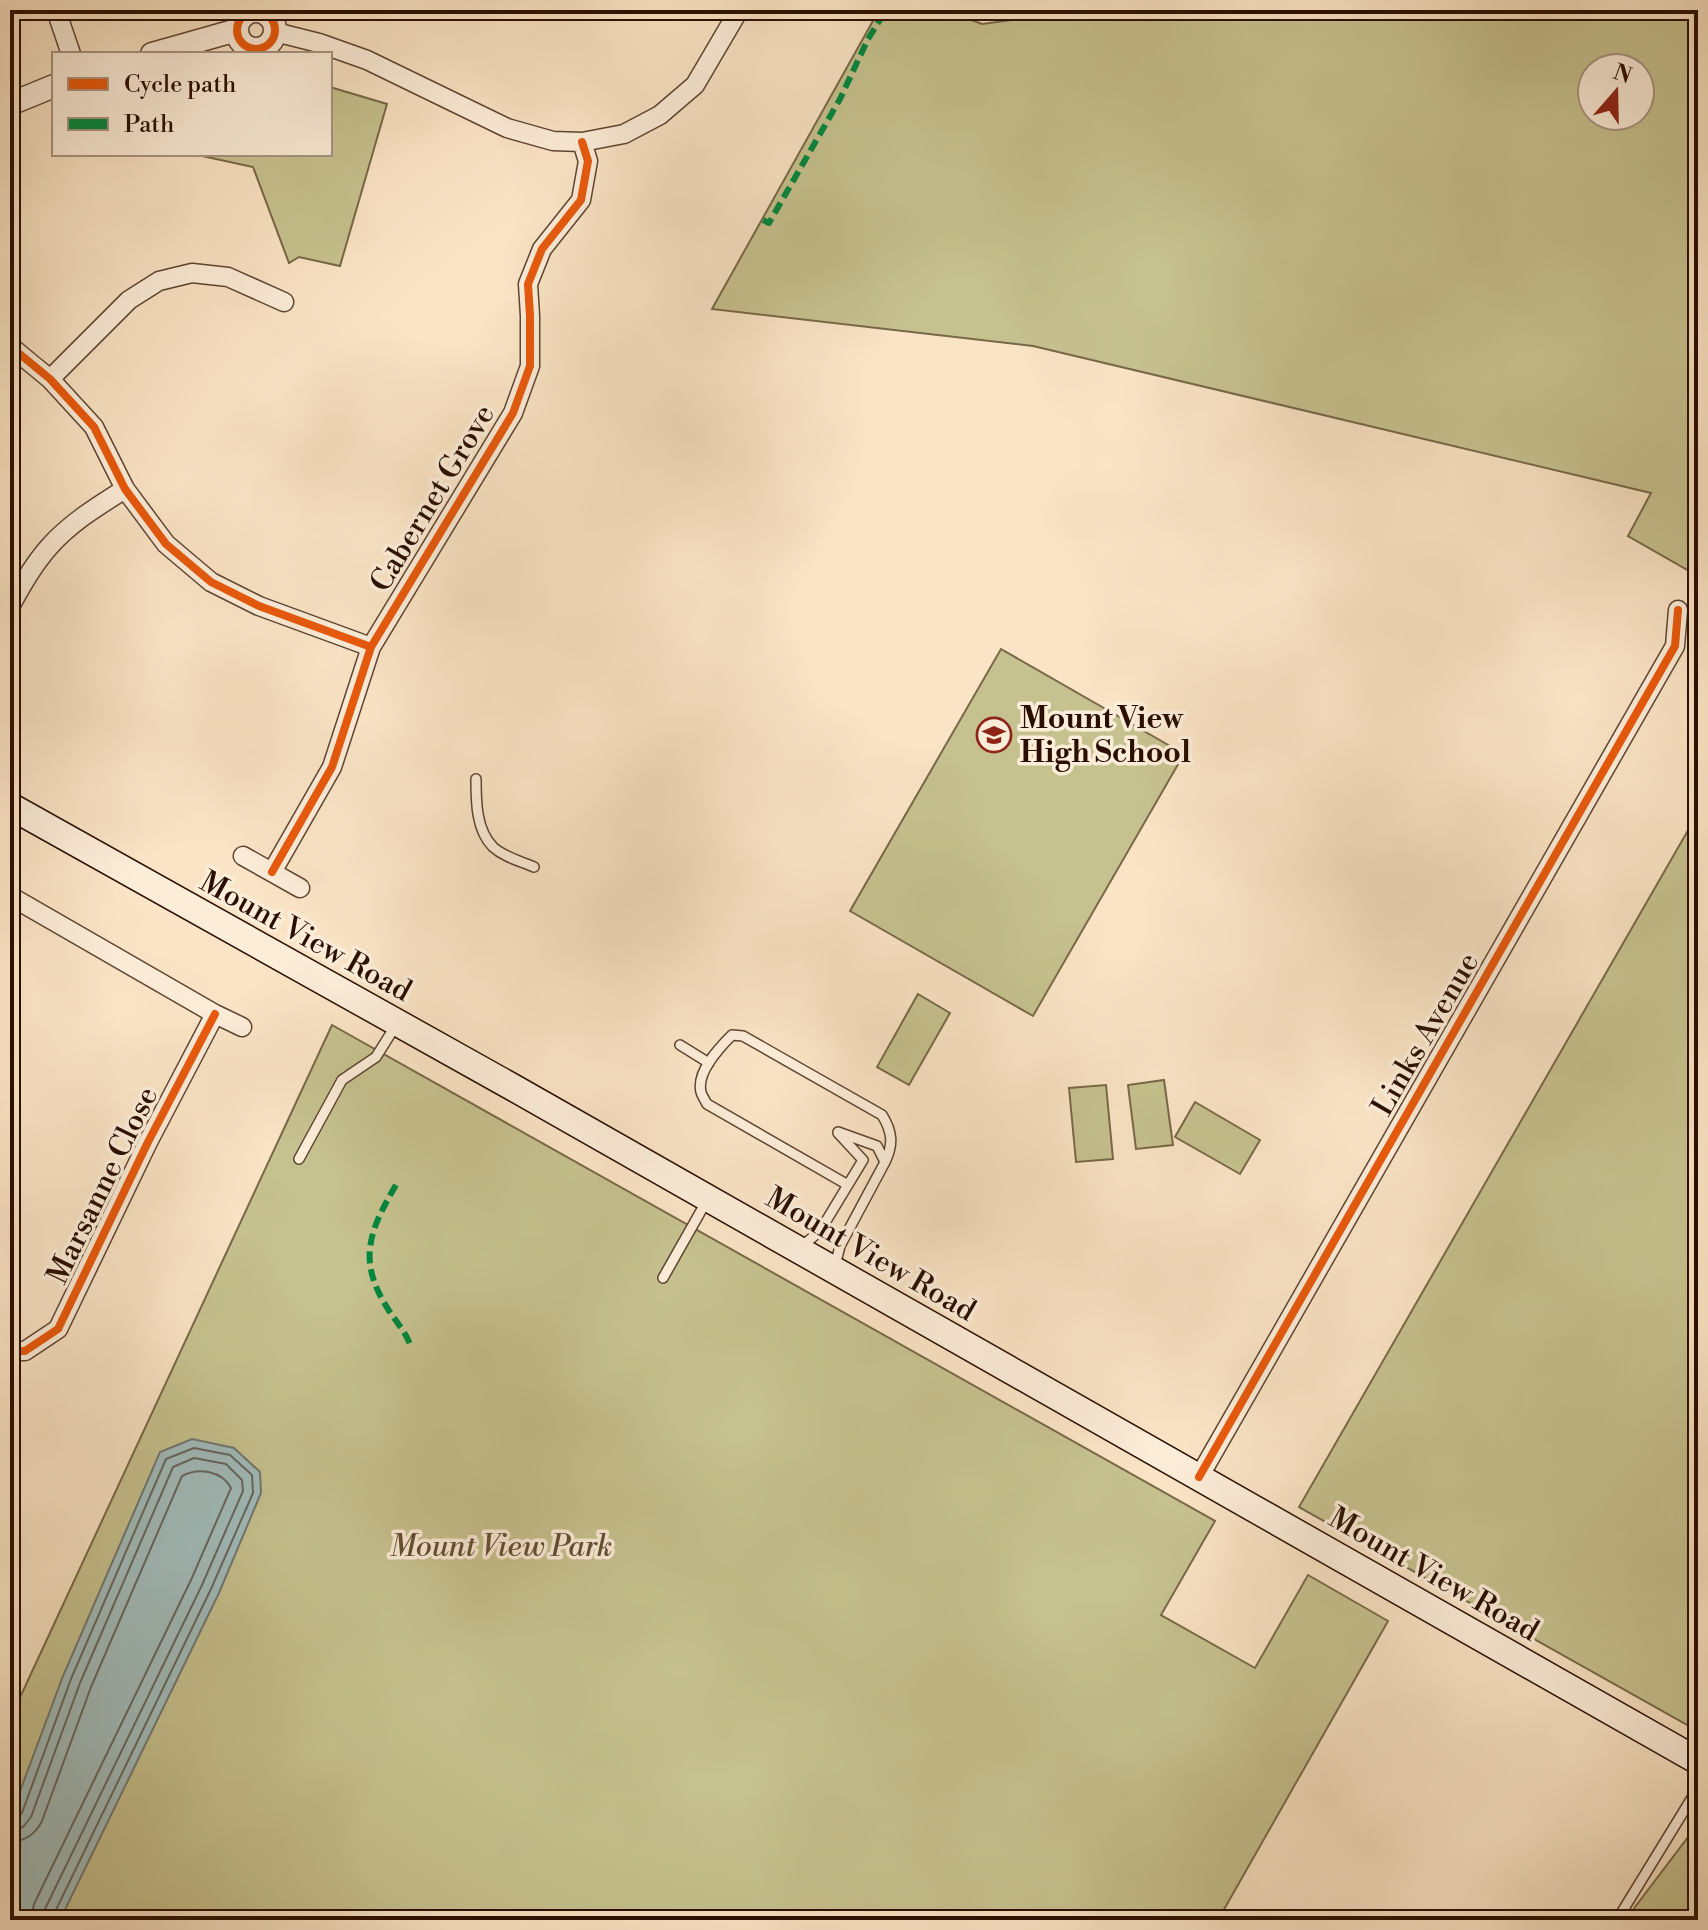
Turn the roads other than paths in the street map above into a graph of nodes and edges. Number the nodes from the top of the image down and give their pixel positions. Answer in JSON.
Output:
{"nodes":[{"id":1,"x":56,"y":10,"type":"edge"},
{"id":2,"x":739,"y":10,"type":"edge"},
{"id":3,"x":255,"y":11,"type":"edge"},
{"id":4,"x":237,"y":30,"type":"junction"},
{"id":5,"x":275,"y":32,"type":"junction"},
{"id":6,"x":70,"y":52,"type":"edge"},
{"id":7,"x":159,"y":52,"type":"edge"},
{"id":8,"x":52,"y":87,"type":"edge"},
{"id":9,"x":10,"y":104,"type":"edge"},
{"id":10,"x":582,"y":142,"type":"junction"},
{"id":11,"x":284,"y":302,"type":"dead end"},
{"id":12,"x":10,"y":346,"type":"edge"},
{"id":13,"x":50,"y":379,"type":"junction"},
{"id":14,"x":125,"y":489,"type":"junction"},
{"id":15,"x":10,"y":607,"type":"edge"},
{"id":16,"x":1678,"y":610,"type":"dead end"},
{"id":17,"x":371,"y":647,"type":"junction"},
{"id":18,"x":476,"y":779,"type":"dead end"},
{"id":19,"x":10,"y":806,"type":"edge"},
{"id":20,"x":243,"y":856,"type":"dead end"},
{"id":21,"x":534,"y":867,"type":"dead end"},
{"id":22,"x":272,"y":872,"type":"junction"},
{"id":23,"x":300,"y":888,"type":"dead end"},
{"id":24,"x":10,"y":896,"type":"edge"},
{"id":25,"x":215,"y":1014,"type":"junction"},
{"id":26,"x":397,"y":1023,"type":"junction"},
{"id":27,"x":242,"y":1027,"type":"dead end"},
{"id":28,"x":680,"y":1045,"type":"dead end"},
{"id":29,"x":709,"y":1063,"type":"junction"},
{"id":30,"x":299,"y":1159,"type":"dead end"},
{"id":31,"x":885,"y":1162,"type":"junction"},
{"id":32,"x":848,"y":1185,"type":"junction"},
{"id":33,"x":708,"y":1199,"type":"junction"},
{"id":34,"x":798,"y":1250,"type":"junction"},
{"id":35,"x":834,"y":1270,"type":"junction"},
{"id":36,"x":663,"y":1278,"type":"dead end"},
{"id":37,"x":10,"y":1351,"type":"edge"},
{"id":38,"x":1199,"y":1477,"type":"junction"},
{"id":39,"x":1698,"y":1761,"type":"edge"},
{"id":40,"x":1698,"y":1788,"type":"edge"},
{"id":41,"x":1617,"y":1920,"type":"edge"}],
"edges":[{"from":1,"to":6,"type":"street"},
{"from":2,"to":10,"type":"street"},
{"from":3,"to":4,"type":"street"},
{"from":3,"to":5,"type":"street"},
{"from":4,"to":5,"type":"street"},
{"from":4,"to":7,"type":"street"},
{"from":5,"to":10,"type":"street"},
{"from":8,"to":9,"type":"street"},
{"from":10,"to":17,"type":"street","name":"Cabernet Grove"},
{"from":11,"to":13,"type":"street"},
{"from":12,"to":13,"type":"street"},
{"from":13,"to":14,"type":"street"},
{"from":14,"to":15,"type":"street"},
{"from":14,"to":17,"type":"street"},
{"from":16,"to":38,"type":"street","name":"Links Avenue"},
{"from":17,"to":22,"type":"street","name":"Cabernet Grove"},
{"from":18,"to":21,"type":"lane"},
{"from":19,"to":26,"type":"main road","name":"Mount View Road"},
{"from":20,"to":22,"type":"street"},
{"from":22,"to":23,"type":"street"},
{"from":24,"to":25,"type":"street"},
{"from":25,"to":27,"type":"street"},
{"from":25,"to":37,"type":"street","name":"Marsanne Close"},
{"from":26,"to":30,"type":"lane"},
{"from":26,"to":33,"type":"main road","name":"Mount View Road"},
{"from":28,"to":29,"type":"lane"},
{"from":29,"to":31,"type":"lane"},
{"from":29,"to":32,"type":"lane"},
{"from":31,"to":32,"type":"lane"},
{"from":31,"to":35,"type":"lane"},
{"from":32,"to":34,"type":"lane"},
{"from":33,"to":34,"type":"main road","name":"Mount View Road"},
{"from":33,"to":36,"type":"lane"},
{"from":34,"to":35,"type":"main road","name":"Mount View Road"},
{"from":35,"to":38,"type":"main road","name":"Mount View Road"},
{"from":38,"to":39,"type":"main road","name":"Mount View Road"},
{"from":40,"to":41,"type":"lane"}]}
